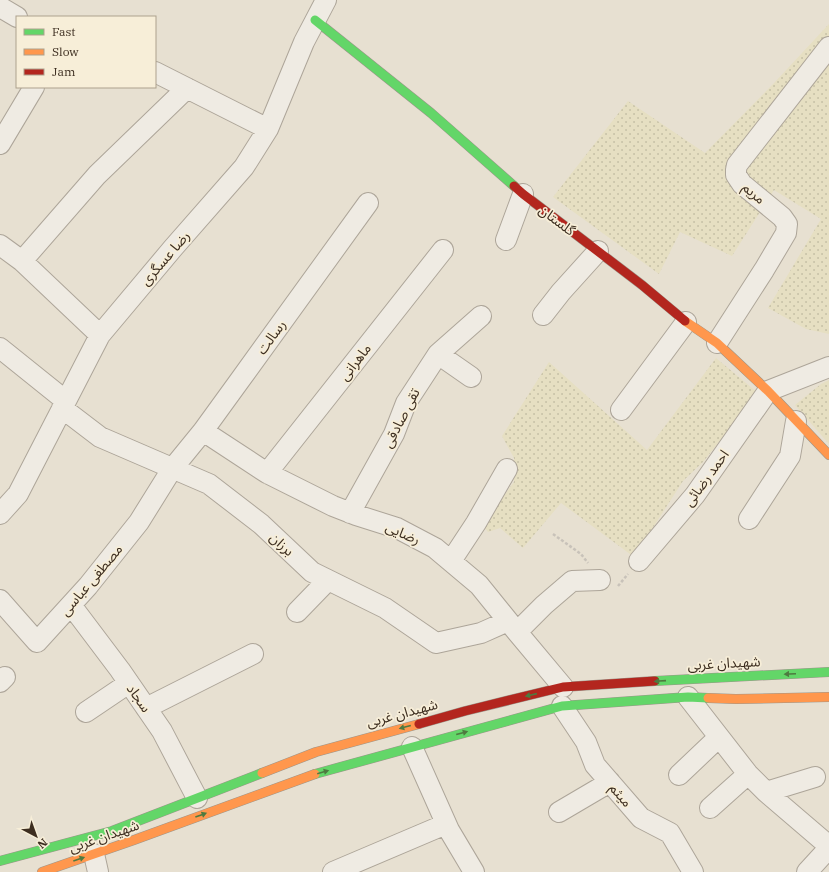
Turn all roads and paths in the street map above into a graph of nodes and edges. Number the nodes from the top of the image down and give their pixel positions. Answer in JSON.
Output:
{"nodes":[{"id":1,"x":326,"y":0,"type":"edge"},
{"id":2,"x":0,"y":7,"type":"edge"},
{"id":3,"x":16,"y":16,"type":"edge"},
{"id":4,"x":315,"y":20,"type":"junction"},
{"id":5,"x":829,"y":47,"type":"edge"},
{"id":6,"x":156,"y":72,"type":"edge"},
{"id":7,"x":33,"y":88,"type":"edge"},
{"id":8,"x":187,"y":88,"type":"junction"},
{"id":9,"x":268,"y":129,"type":"junction"},
{"id":10,"x":0,"y":144,"type":"edge"},
{"id":11,"x":523,"y":194,"type":"junction"},
{"id":12,"x":368,"y":204,"type":"dead end"},
{"id":13,"x":506,"y":240,"type":"dead end"},
{"id":14,"x":0,"y":245,"type":"edge"},
{"id":15,"x":443,"y":250,"type":"dead end"},
{"id":16,"x":598,"y":251,"type":"junction"},
{"id":17,"x":22,"y":261,"type":"junction"},
{"id":18,"x":543,"y":315,"type":"dead end"},
{"id":19,"x":481,"y":316,"type":"dead end"},
{"id":20,"x":686,"y":322,"type":"junction"},
{"id":21,"x":100,"y":335,"type":"junction"},
{"id":22,"x":717,"y":343,"type":"junction"},
{"id":23,"x":0,"y":348,"type":"edge"},
{"id":24,"x":438,"y":354,"type":"junction"},
{"id":25,"x":829,"y":366,"type":"edge"},
{"id":26,"x":471,"y":377,"type":"dead end"},
{"id":27,"x":768,"y":391,"type":"junction"},
{"id":28,"x":64,"y":405,"type":"junction"},
{"id":29,"x":621,"y":410,"type":"dead end"},
{"id":30,"x":796,"y":421,"type":"junction"},
{"id":31,"x":203,"y":431,"type":"junction"},
{"id":32,"x":829,"y":454,"type":"edge"},
{"id":33,"x":172,"y":469,"type":"junction"},
{"id":34,"x":507,"y":469,"type":"dead end"},
{"id":35,"x":267,"y":473,"type":"junction"},
{"id":36,"x":4,"y":501,"type":"edge"},
{"id":37,"x":350,"y":513,"type":"junction"},
{"id":38,"x":749,"y":519,"type":"dead end"},
{"id":39,"x":451,"y":561,"type":"junction"},
{"id":40,"x":639,"y":561,"type":"dead end"},
{"id":41,"x":328,"y":580,"type":"junction"},
{"id":42,"x":600,"y":580,"type":"dead end"},
{"id":43,"x":0,"y":600,"type":"edge"},
{"id":44,"x":71,"y":605,"type":"junction"},
{"id":45,"x":297,"y":612,"type":"dead end"},
{"id":46,"x":512,"y":627,"type":"junction"},
{"id":47,"x":252,"y":654,"type":"dead end"},
{"id":48,"x":829,"y":672,"type":"edge"},
{"id":49,"x":129,"y":684,"type":"junction"},
{"id":50,"x":562,"y":697,"type":"junction"},
{"id":51,"x":688,"y":697,"type":"junction"},
{"id":52,"x":829,"y":697,"type":"edge"},
{"id":53,"x":146,"y":708,"type":"junction"},
{"id":54,"x":86,"y":712,"type":"dead end"},
{"id":55,"x":719,"y":737,"type":"junction"},
{"id":56,"x":412,"y":747,"type":"junction"},
{"id":57,"x":748,"y":774,"type":"junction"},
{"id":58,"x":679,"y":776,"type":"dead end"},
{"id":59,"x":815,"y":777,"type":"dead end"},
{"id":60,"x":610,"y":782,"type":"junction"},
{"id":61,"x":766,"y":792,"type":"junction"},
{"id":62,"x":197,"y":798,"type":"junction"},
{"id":63,"x":710,"y":808,"type":"dead end"},
{"id":64,"x":560,"y":812,"type":"dead end"},
{"id":65,"x":446,"y":824,"type":"junction"},
{"id":66,"x":829,"y":847,"type":"edge"},
{"id":67,"x":1,"y":859,"type":"edge"},
{"id":68,"x":96,"y":863,"type":"edge"},
{"id":69,"x":42,"y":872,"type":"edge"},
{"id":70,"x":333,"y":872,"type":"edge"},
{"id":71,"x":474,"y":872,"type":"edge"},
{"id":72,"x":693,"y":872,"type":"edge"},
{"id":73,"x":807,"y":872,"type":"edge"}],
"edges":[{"from":1,"to":4,"type":"street","name":"رضا عسگری"},
{"from":2,"to":3,"type":"street"},
{"from":4,"to":9,"type":"street","name":"رضا عسگری"},
{"from":4,"to":11,"type":"main road","name":"گلستان"},
{"from":5,"to":22,"type":"street","name":"مریم"},
{"from":6,"to":8,"type":"street"},
{"from":7,"to":10,"type":"street"},
{"from":8,"to":9,"type":"street"},
{"from":8,"to":17,"type":"street"},
{"from":9,"to":21,"type":"street","name":"رضا عسگری"},
{"from":11,"to":13,"type":"street"},
{"from":11,"to":16,"type":"main road","name":"گلستان"},
{"from":12,"to":31,"type":"street","name":"رسالت"},
{"from":14,"to":17,"type":"street"},
{"from":15,"to":35,"type":"street","name":"ماهرانی"},
{"from":16,"to":18,"type":"street"},
{"from":16,"to":20,"type":"main road","name":"گلستان"},
{"from":17,"to":21,"type":"street"},
{"from":19,"to":24,"type":"street","name":"تقی صادقی"},
{"from":20,"to":22,"type":"main road","name":"گلستان"},
{"from":20,"to":29,"type":"street"},
{"from":21,"to":28,"type":"street","name":"رضا عسگری"},
{"from":22,"to":27,"type":"main road","name":"گلستان"},
{"from":23,"to":28,"type":"street","name":"برزان"},
{"from":24,"to":26,"type":"street"},
{"from":24,"to":37,"type":"street","name":"تقی صادقی"},
{"from":25,"to":27,"type":"street"},
{"from":27,"to":30,"type":"main road","name":"گلستان"},
{"from":27,"to":40,"type":"street","name":"احمد رضائی"},
{"from":28,"to":33,"type":"street","name":"برزان"},
{"from":28,"to":36,"type":"street","name":"رضا عسگری"},
{"from":30,"to":32,"type":"main road","name":"گلستان"},
{"from":30,"to":38,"type":"street"},
{"from":31,"to":33,"type":"street","name":"رسالت"},
{"from":31,"to":35,"type":"street","name":"رضایی"},
{"from":33,"to":41,"type":"street","name":"برزان"},
{"from":33,"to":44,"type":"street","name":"مصطفی عباسی"},
{"from":34,"to":39,"type":"street"},
{"from":35,"to":37,"type":"street","name":"رضایی"},
{"from":37,"to":39,"type":"street","name":"رضایی"},
{"from":39,"to":46,"type":"street","name":"رضایی"},
{"from":41,"to":45,"type":"street"},
{"from":41,"to":46,"type":"street","name":"برزان"},
{"from":42,"to":46,"type":"street"},
{"from":43,"to":44,"type":"street","name":"مصطفی عباسی"},
{"from":44,"to":49,"type":"street","name":"سجاد"},
{"from":46,"to":50,"type":"street","name":"رضایی"},
{"from":47,"to":53,"type":"street"},
{"from":48,"to":50,"type":"main road","name":"شهیدان غربی","one_way":true},
{"from":49,"to":53,"type":"street","name":"سجاد"},
{"from":49,"to":54,"type":"street"},
{"from":50,"to":51,"type":"main road","name":"شهیدان غربی"},
{"from":56,"to":50,"type":"main road","name":"شهیدان غربی","one_way":true},
{"from":50,"to":60,"type":"street","name":"میثم"},
{"from":50,"to":62,"type":"main road","name":"شهیدان غربی","one_way":true},
{"from":51,"to":52,"type":"main road","name":"شهیدان غربی"},
{"from":51,"to":55,"type":"street"},
{"from":53,"to":62,"type":"street","name":"سجاد"},
{"from":55,"to":57,"type":"street"},
{"from":55,"to":58,"type":"street"},
{"from":56,"to":65,"type":"street"},
{"from":68,"to":56,"type":"main road","name":"شهیدان غربی","one_way":true},
{"from":57,"to":61,"type":"street"},
{"from":57,"to":63,"type":"street"},
{"from":59,"to":61,"type":"street"},
{"from":60,"to":64,"type":"street"},
{"from":60,"to":72,"type":"street","name":"میثم"},
{"from":61,"to":66,"type":"street"},
{"from":62,"to":67,"type":"main road","name":"شهیدان غربی"},
{"from":65,"to":70,"type":"street"},
{"from":65,"to":71,"type":"street"},
{"from":66,"to":73,"type":"street"},
{"from":69,"to":68,"type":"main road","name":"شهیدان غربی","one_way":true}]}
